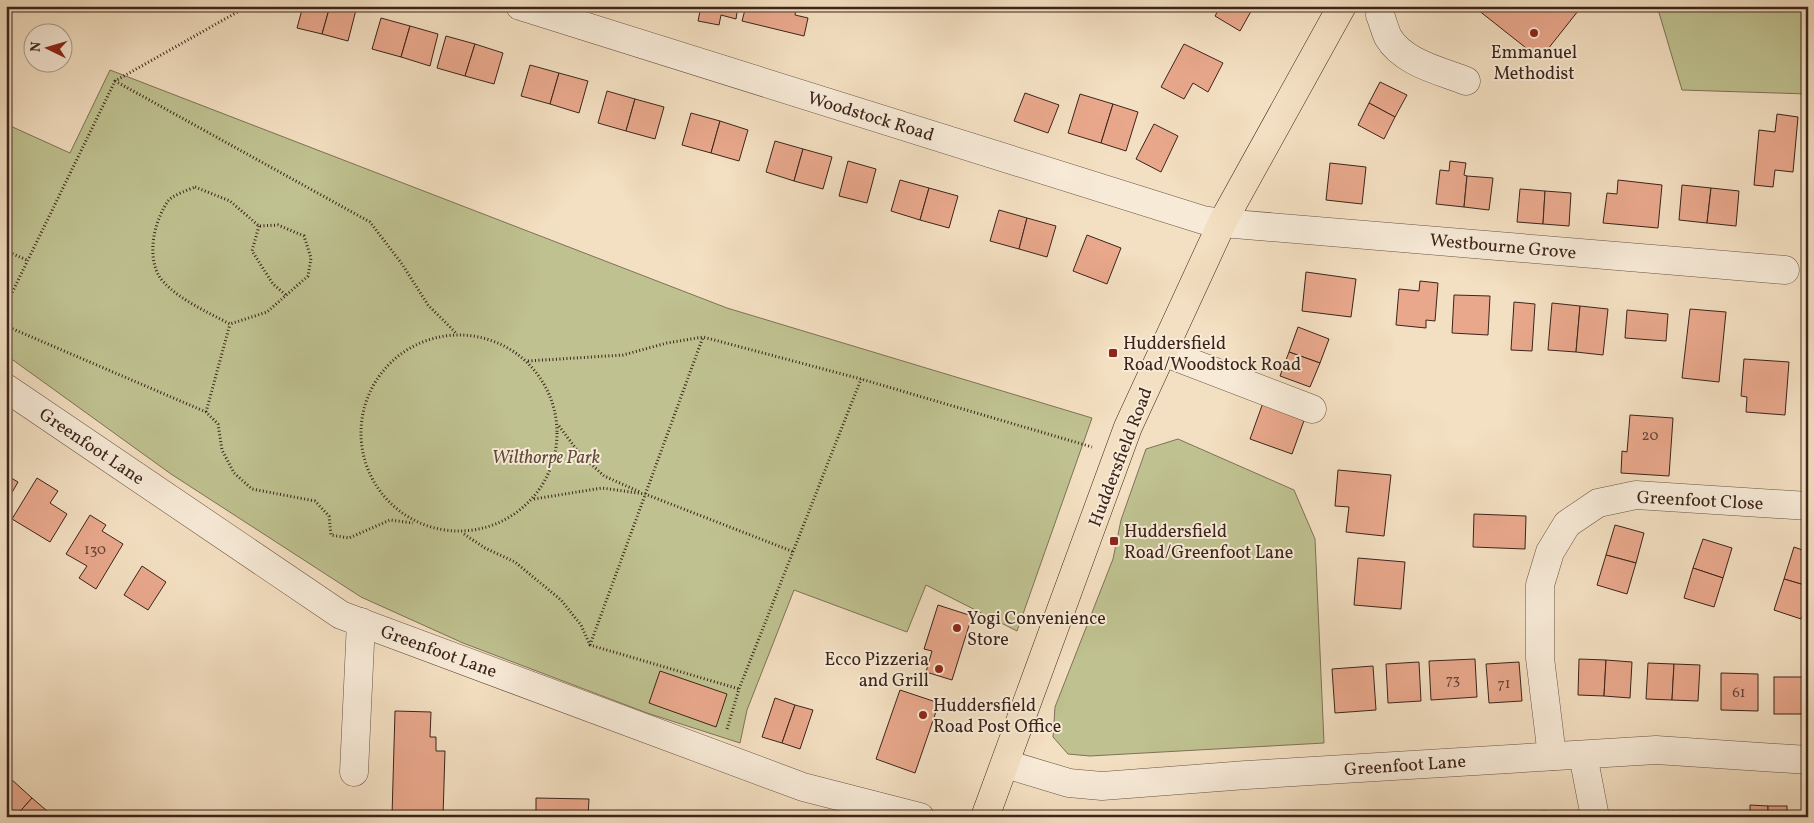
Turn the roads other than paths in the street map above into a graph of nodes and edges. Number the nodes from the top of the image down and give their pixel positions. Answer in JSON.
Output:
{"nodes":[{"id":1,"x":520,"y":6,"type":"edge"},
{"id":2,"x":1342,"y":6,"type":"edge"},
{"id":3,"x":1379,"y":9,"type":"edge"},
{"id":4,"x":1466,"y":81,"type":"dead end"},
{"id":5,"x":1222,"y":223,"type":"junction"},
{"id":6,"x":1785,"y":270,"type":"dead end"},
{"id":7,"x":1163,"y":352,"type":"junction"},
{"id":8,"x":6,"y":388,"type":"edge"},
{"id":9,"x":1312,"y":409,"type":"dead end"},
{"id":10,"x":1808,"y":506,"type":"edge"},
{"id":11,"x":361,"y":622,"type":"junction"},
{"id":12,"x":1583,"y":755,"type":"junction"},
{"id":13,"x":1552,"y":756,"type":"junction"},
{"id":14,"x":1808,"y":760,"type":"edge"},
{"id":15,"x":1006,"y":764,"type":"junction"},
{"id":16,"x":354,"y":772,"type":"dead end"},
{"id":17,"x":920,"y":817,"type":"edge"},
{"id":18,"x":985,"y":817,"type":"edge"},
{"id":19,"x":1595,"y":817,"type":"edge"}],
"edges":[{"from":1,"to":5,"type":"street","name":"Woodstock Road"},
{"from":2,"to":5,"type":"highway","name":"Huddersfield Road"},
{"from":3,"to":4,"type":"street"},
{"from":5,"to":6,"type":"street","name":"Westbourne Grove"},
{"from":5,"to":7,"type":"highway","name":"Huddersfield Road"},
{"from":7,"to":9,"type":"street"},
{"from":7,"to":15,"type":"highway","name":"Huddersfield Road"},
{"from":8,"to":11,"type":"street","name":"Greenfoot Lane"},
{"from":10,"to":13,"type":"street","name":"Greenfoot Close"},
{"from":11,"to":16,"type":"street"},
{"from":11,"to":17,"type":"street","name":"Greenfoot Lane"},
{"from":12,"to":13,"type":"street","name":"Greenfoot Lane"},
{"from":12,"to":14,"type":"street","name":"Greenfoot Lane"},
{"from":12,"to":19,"type":"street"},
{"from":13,"to":15,"type":"street","name":"Greenfoot Lane"},
{"from":15,"to":18,"type":"highway","name":"Huddersfield Road"}]}
